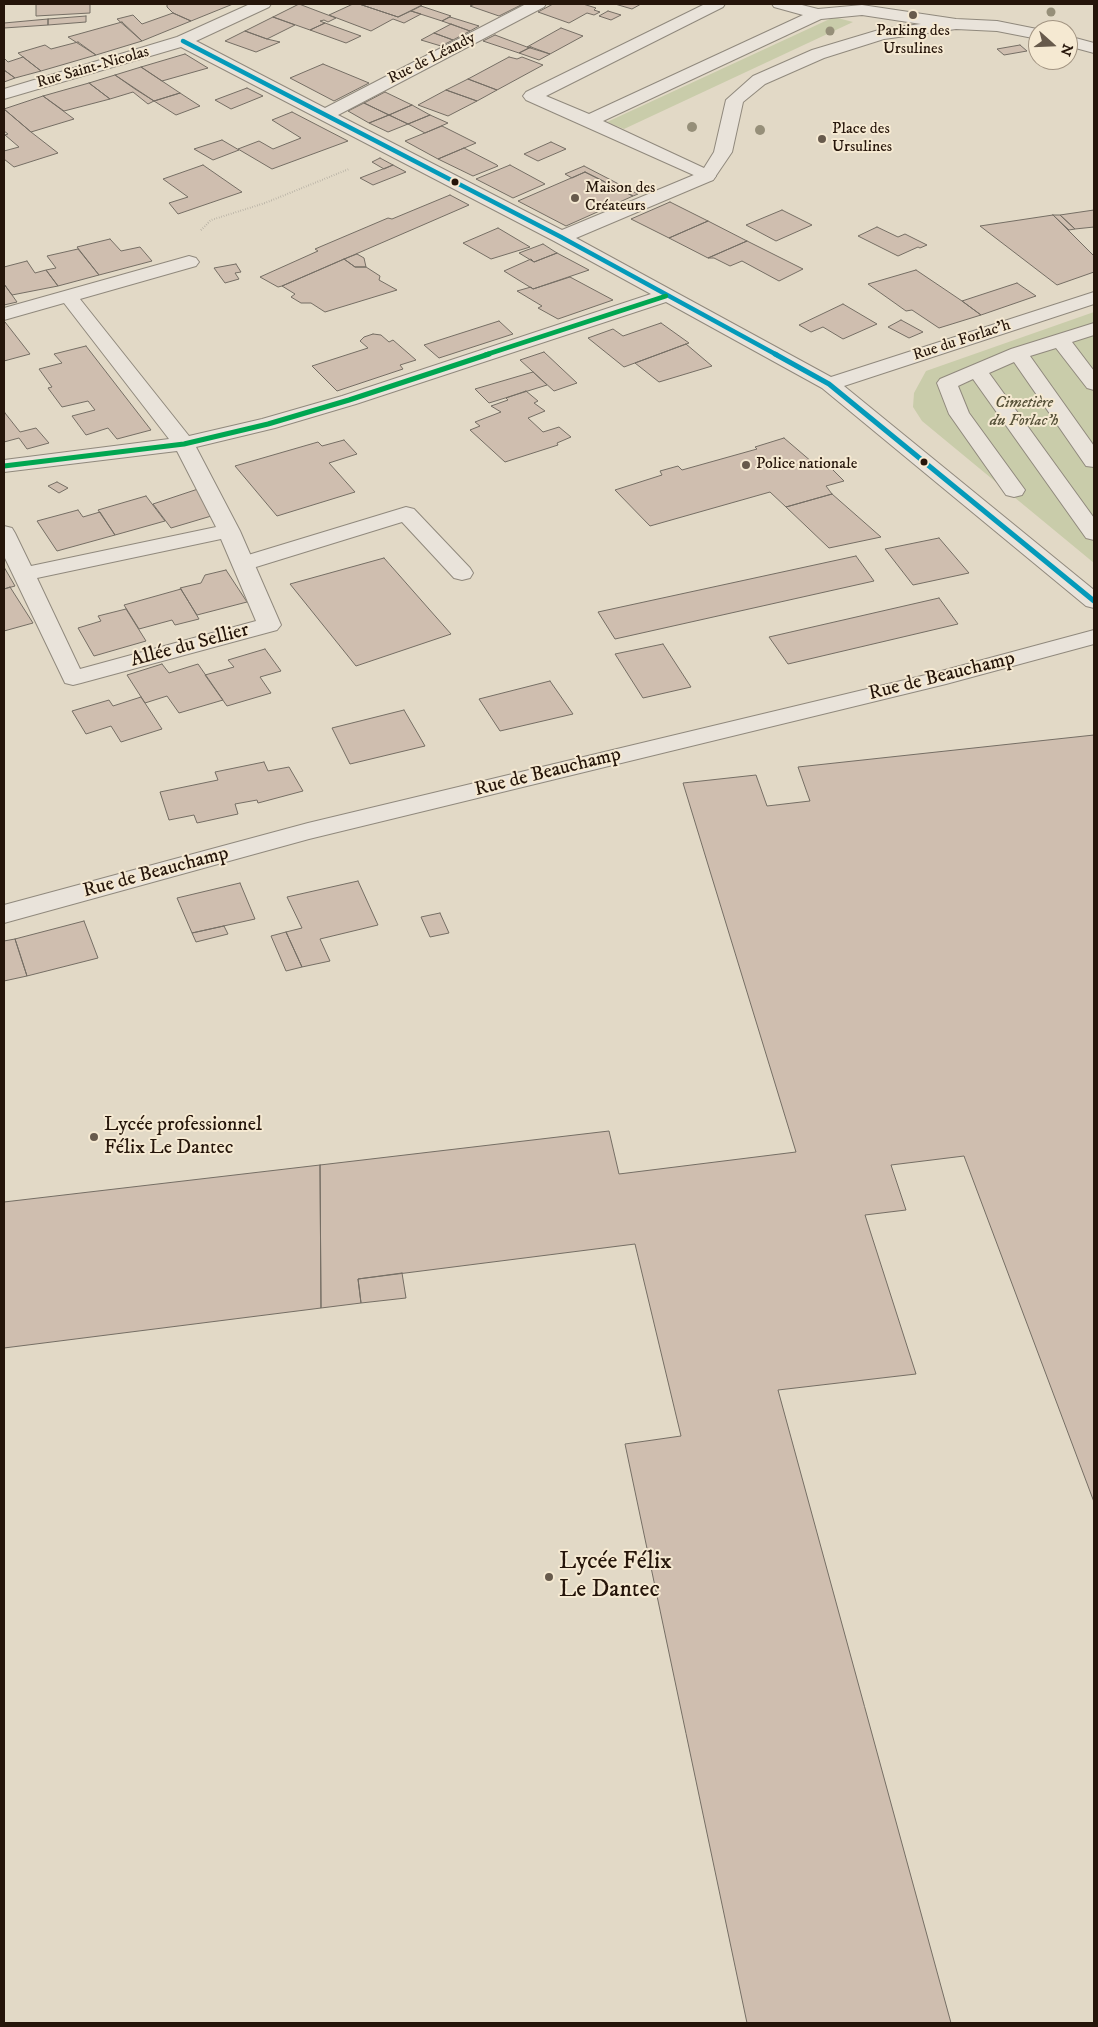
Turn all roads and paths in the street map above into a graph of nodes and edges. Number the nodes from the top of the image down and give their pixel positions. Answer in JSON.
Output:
{"nodes":[{"id":1,"x":263,"y":4,"type":"edge"},
{"id":2,"x":538,"y":4,"type":"edge"},
{"id":3,"x":717,"y":4,"type":"edge"},
{"id":4,"x":780,"y":4,"type":"edge"},
{"id":5,"x":837,"y":8,"type":"edge"},
{"id":6,"x":818,"y":14,"type":"junction"},
{"id":7,"x":956,"y":24,"type":"junction"},
{"id":8,"x":1028,"y":32,"type":"edge"},
{"id":9,"x":183,"y":41,"type":"junction"},
{"id":10,"x":1078,"y":44,"type":"edge"},
{"id":11,"x":1094,"y":48,"type":"edge"},
{"id":12,"x":4,"y":94,"type":"edge"},
{"id":13,"x":326,"y":114,"type":"junction"},
{"id":14,"x":589,"y":121,"type":"junction"},
{"id":15,"x":393,"y":150,"type":"junction"},
{"id":16,"x":707,"y":176,"type":"junction"},
{"id":17,"x":561,"y":238,"type":"junction"},
{"id":18,"x":190,"y":262,"type":"dead end"},
{"id":19,"x":158,"y":271,"type":"junction"},
{"id":20,"x":68,"y":296,"type":"junction"},
{"id":21,"x":666,"y":296,"type":"junction"},
{"id":22,"x":1094,"y":298,"type":"edge"},
{"id":23,"x":4,"y":314,"type":"edge"},
{"id":24,"x":1094,"y":329,"type":"edge"},
{"id":25,"x":1060,"y":340,"type":"junction"},
{"id":26,"x":1018,"y":353,"type":"junction"},
{"id":27,"x":976,"y":371,"type":"junction"},
{"id":28,"x":829,"y":384,"type":"junction"},
{"id":29,"x":1094,"y":384,"type":"edge"},
{"id":30,"x":184,"y":444,"type":"junction"},
{"id":31,"x":1094,"y":461,"type":"edge"},
{"id":32,"x":4,"y":466,"type":"edge"},
{"id":33,"x":1014,"y":490,"type":"dead end"},
{"id":34,"x":229,"y":531,"type":"junction"},
{"id":35,"x":4,"y":533,"type":"edge"},
{"id":36,"x":1094,"y":533,"type":"edge"},
{"id":37,"x":243,"y":564,"type":"junction"},
{"id":38,"x":462,"y":573,"type":"dead end"},
{"id":39,"x":23,"y":574,"type":"junction"},
{"id":40,"x":1094,"y":602,"type":"edge"},
{"id":41,"x":1094,"y":638,"type":"edge"},
{"id":42,"x":4,"y":914,"type":"edge"}],
"edges":[{"from":1,"to":9,"type":"street","name":"Rue Saint-Nicolas"},
{"from":2,"to":13,"type":"street","name":"Rue de Léandy"},
{"from":3,"to":14,"type":"street"},
{"from":4,"to":6,"type":"street"},
{"from":5,"to":6,"type":"street"},
{"from":5,"to":7,"type":"street"},
{"from":6,"to":14,"type":"street"},
{"from":7,"to":8,"type":"street"},
{"from":7,"to":16,"type":"street"},
{"from":9,"to":12,"type":"street","name":"Rue Saint-Nicolas"},
{"from":9,"to":13,"type":"street"},
{"from":10,"to":11,"type":"street"},
{"from":13,"to":15,"type":"street"},
{"from":14,"to":16,"type":"street"},
{"from":15,"to":17,"type":"street"},
{"from":15,"to":19,"type":"path"},
{"from":16,"to":17,"type":"street"},
{"from":17,"to":21,"type":"street"},
{"from":18,"to":19,"type":"street"},
{"from":19,"to":20,"type":"street"},
{"from":20,"to":23,"type":"street"},
{"from":20,"to":30,"type":"street","name":"Allée du Sellier"},
{"from":21,"to":28,"type":"street"},
{"from":21,"to":30,"type":"street"},
{"from":22,"to":28,"type":"street","name":"Rue du Forlac'h"},
{"from":24,"to":25,"type":"street"},
{"from":25,"to":26,"type":"street"},
{"from":25,"to":29,"type":"street"},
{"from":26,"to":27,"type":"street"},
{"from":26,"to":31,"type":"street"},
{"from":27,"to":33,"type":"street"},
{"from":27,"to":36,"type":"street"},
{"from":28,"to":40,"type":"street"},
{"from":30,"to":32,"type":"street"},
{"from":30,"to":34,"type":"street","name":"Allée du Sellier"},
{"from":34,"to":37,"type":"street","name":"Allée du Sellier"},
{"from":34,"to":39,"type":"street"},
{"from":35,"to":39,"type":"street","name":"Allée du Sellier"},
{"from":37,"to":38,"type":"street"},
{"from":37,"to":39,"type":"street","name":"Allée du Sellier"},
{"from":41,"to":42,"type":"street","name":"Rue de Beauchamp"}]}
